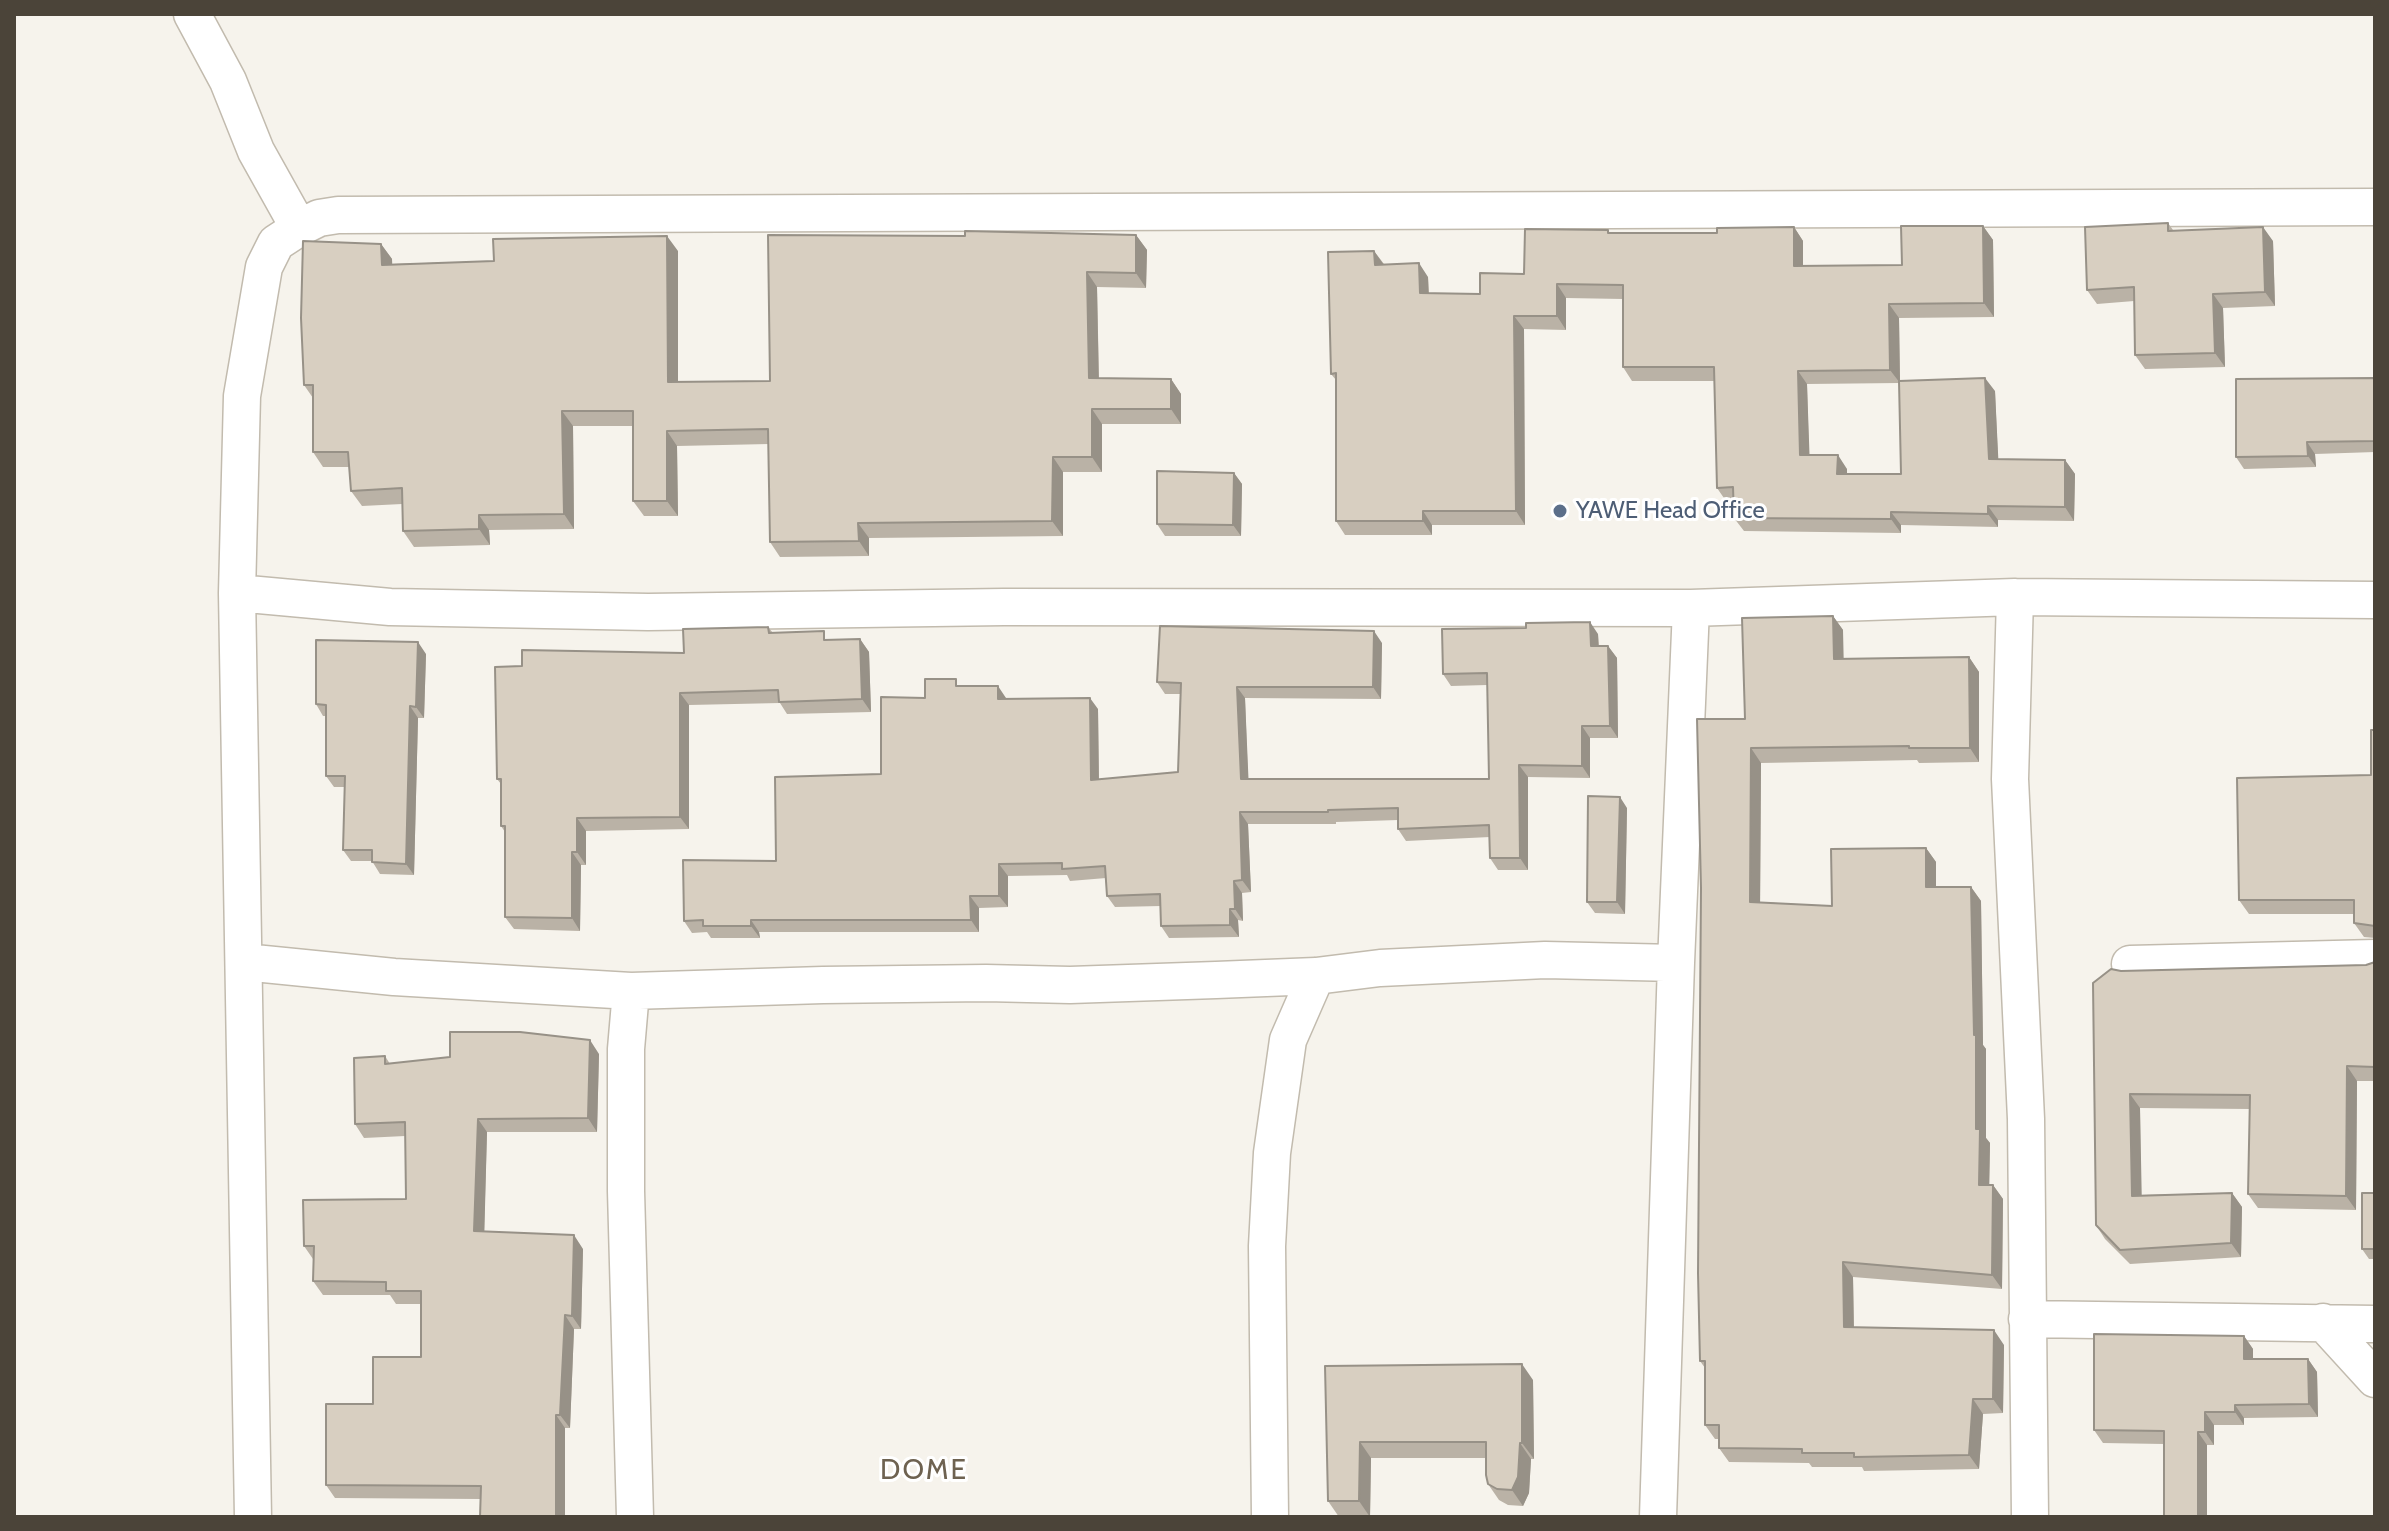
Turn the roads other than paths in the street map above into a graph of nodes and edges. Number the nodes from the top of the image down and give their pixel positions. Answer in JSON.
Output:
{"nodes":[{"id":1,"x":192,"y":14,"type":"edge"},
{"id":2,"x":2375,"y":207,"type":"edge"},
{"id":3,"x":299,"y":228,"type":"junction"},
{"id":4,"x":237,"y":593,"type":"junction"},
{"id":5,"x":2015,"y":597,"type":"junction"},
{"id":6,"x":2375,"y":600,"type":"edge"},
{"id":7,"x":1691,"y":608,"type":"junction"},
{"id":8,"x":2375,"y":958,"type":"edge"},
{"id":9,"x":244,"y":962,"type":"junction"},
{"id":10,"x":1676,"y":963,"type":"junction"},
{"id":11,"x":2130,"y":964,"type":"dead end"},
{"id":12,"x":1316,"y":976,"type":"junction"},
{"id":13,"x":631,"y":991,"type":"junction"},
{"id":14,"x":2027,"y":1319,"type":"junction"},
{"id":15,"x":2323,"y":1322,"type":"junction"},
{"id":16,"x":2375,"y":1324,"type":"edge"},
{"id":17,"x":2375,"y":1379,"type":"edge"},
{"id":18,"x":253,"y":1517,"type":"edge"},
{"id":19,"x":635,"y":1517,"type":"edge"},
{"id":20,"x":1270,"y":1517,"type":"edge"},
{"id":21,"x":1658,"y":1517,"type":"edge"},
{"id":22,"x":2030,"y":1517,"type":"edge"}],
"edges":[{"from":1,"to":3,"type":"street"},
{"from":2,"to":3,"type":"street"},
{"from":3,"to":4,"type":"street"},
{"from":4,"to":7,"type":"street"},
{"from":4,"to":9,"type":"street"},
{"from":5,"to":6,"type":"street"},
{"from":5,"to":7,"type":"street"},
{"from":5,"to":14,"type":"street"},
{"from":7,"to":10,"type":"street"},
{"from":8,"to":11,"type":"street"},
{"from":9,"to":13,"type":"street"},
{"from":9,"to":18,"type":"street"},
{"from":10,"to":12,"type":"street"},
{"from":10,"to":21,"type":"street"},
{"from":12,"to":13,"type":"street"},
{"from":12,"to":20,"type":"street"},
{"from":13,"to":19,"type":"street"},
{"from":14,"to":15,"type":"street"},
{"from":14,"to":22,"type":"street"},
{"from":15,"to":16,"type":"street"},
{"from":15,"to":17,"type":"street"}]}
